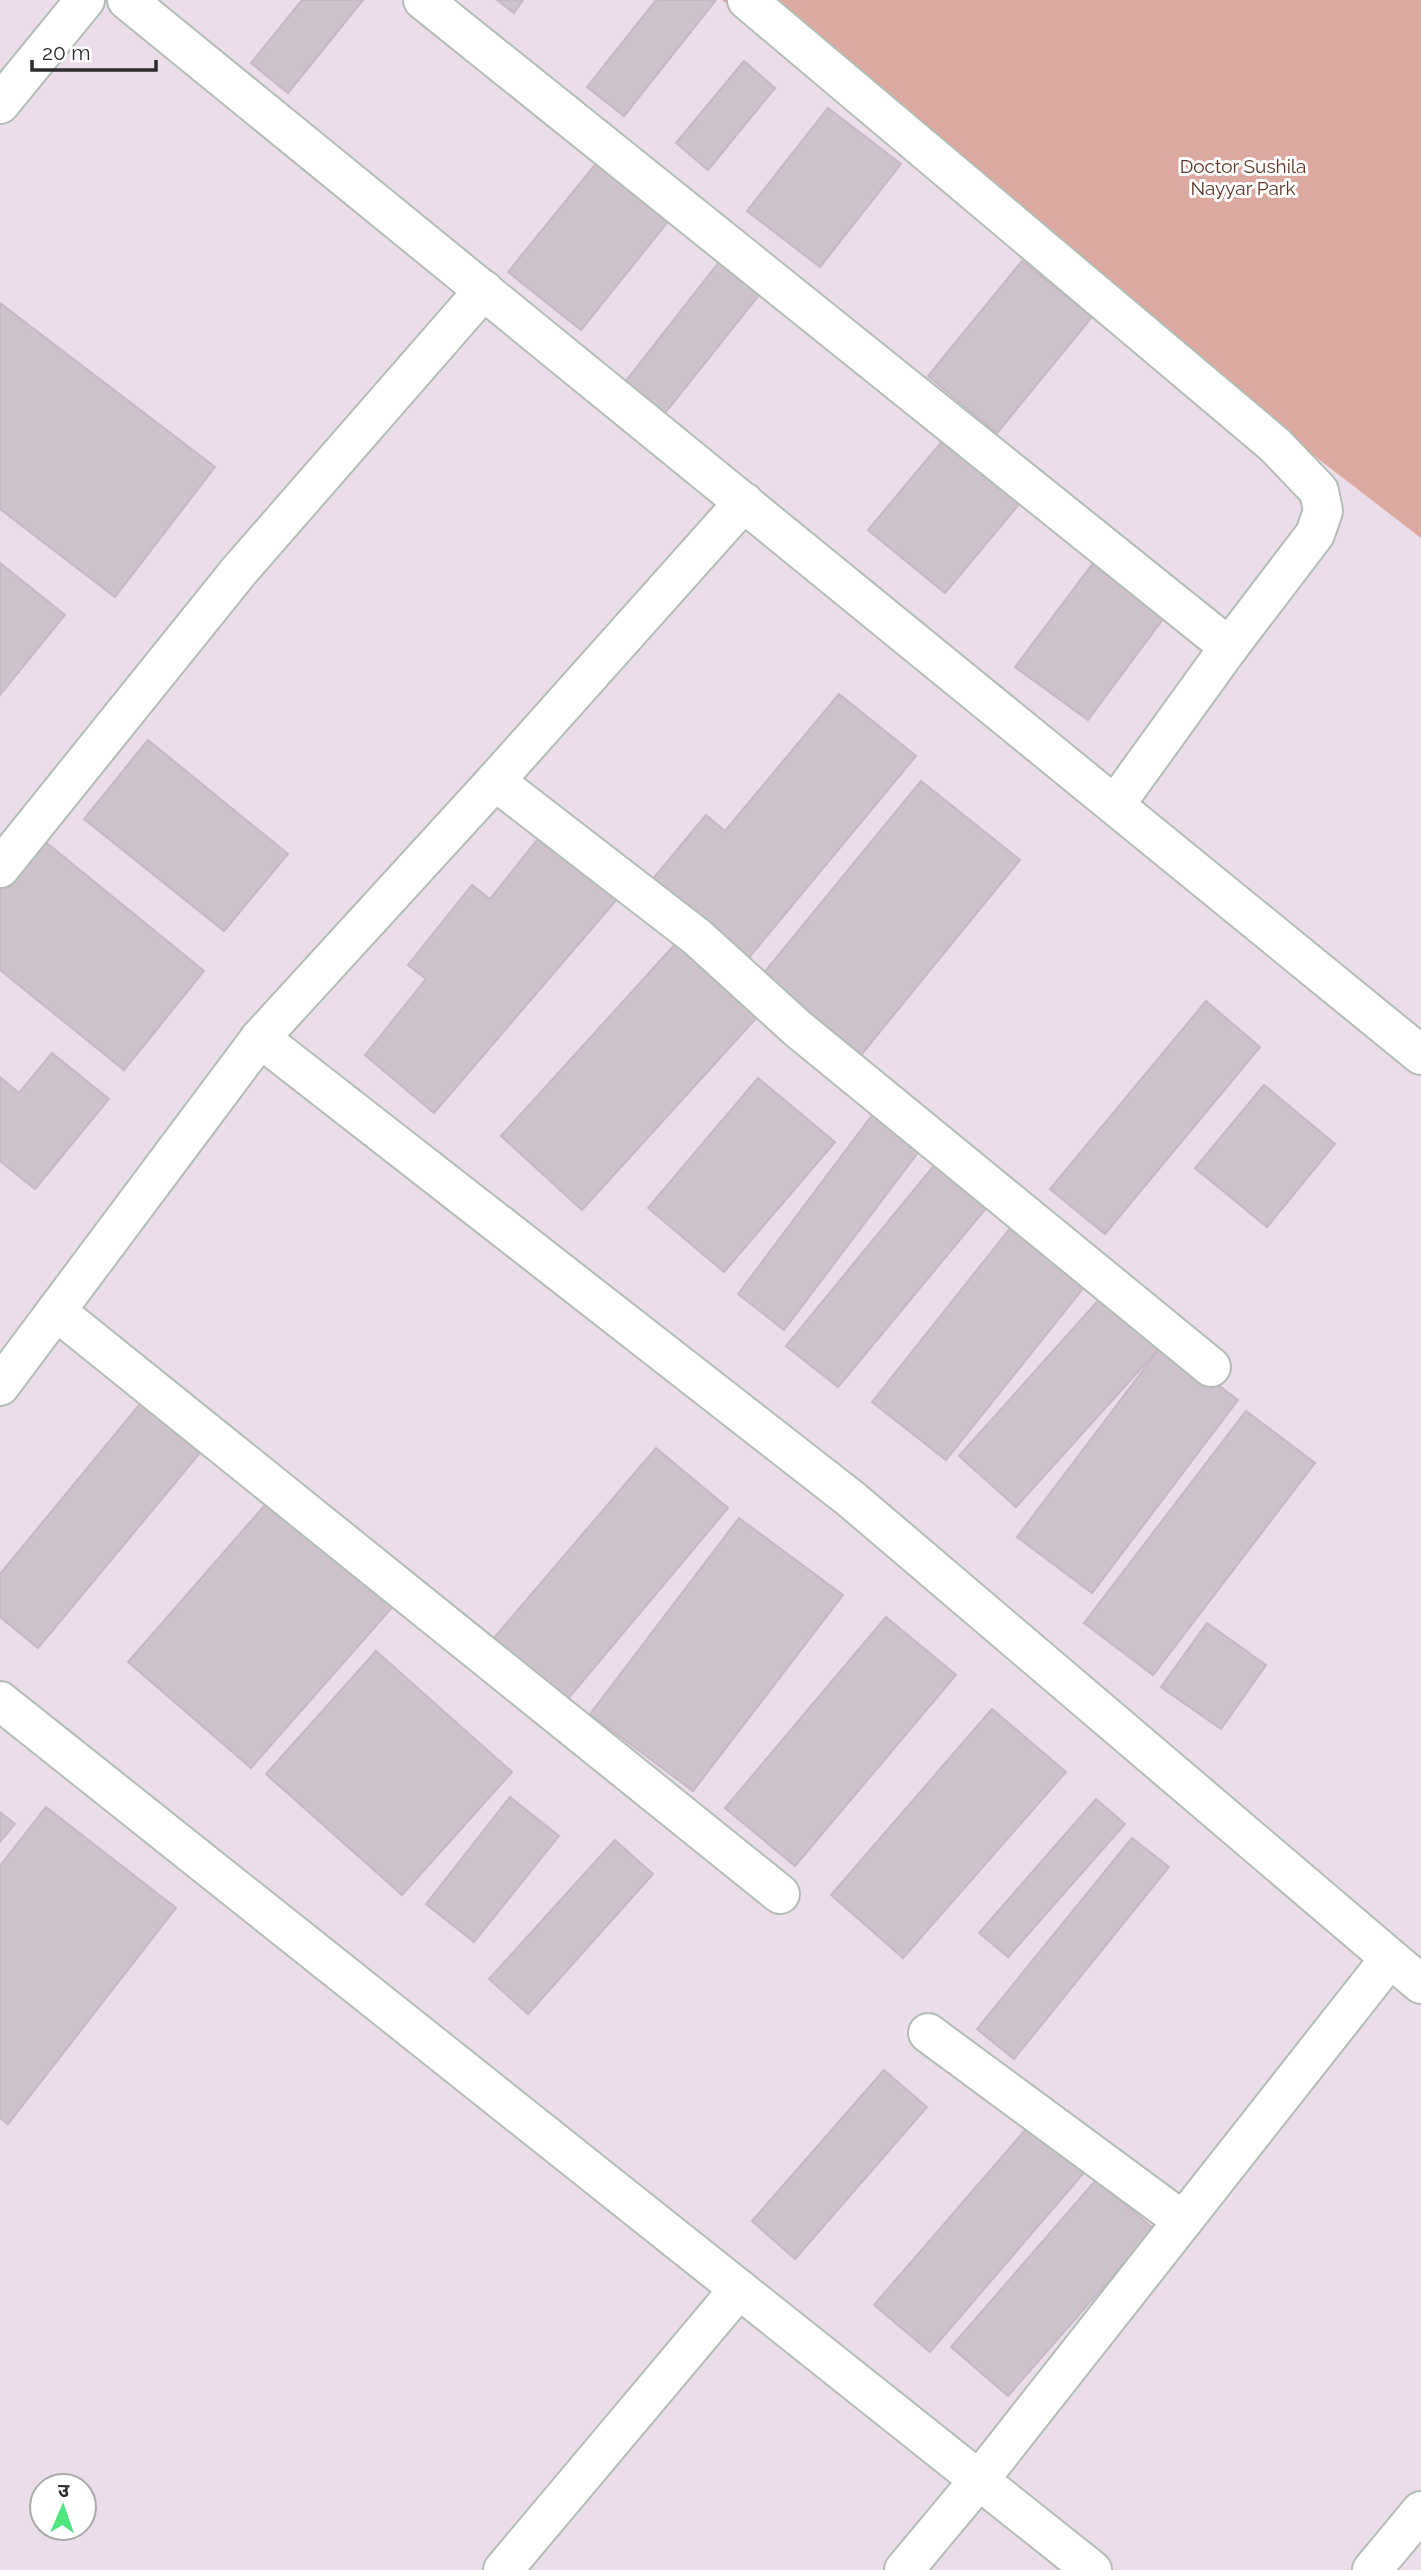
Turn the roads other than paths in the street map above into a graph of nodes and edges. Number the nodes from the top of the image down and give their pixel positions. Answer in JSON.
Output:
{"nodes":[{"id":1,"x":85,"y":0,"type":"edge"},
{"id":2,"x":127,"y":0,"type":"edge"},
{"id":3,"x":423,"y":0,"type":"edge"},
{"id":4,"x":747,"y":0,"type":"edge"},
{"id":5,"x":0,"y":104,"type":"edge"},
{"id":6,"x":484,"y":290,"type":"junction"},
{"id":7,"x":744,"y":502,"type":"junction"},
{"id":8,"x":1229,"y":647,"type":"junction"},
{"id":9,"x":495,"y":781,"type":"junction"},
{"id":10,"x":1115,"y":805,"type":"junction"},
{"id":11,"x":0,"y":868,"type":"edge"},
{"id":12,"x":260,"y":1038,"type":"junction"},
{"id":13,"x":1421,"y":1055,"type":"edge"},
{"id":14,"x":56,"y":1311,"type":"junction"},
{"id":15,"x":1211,"y":1367,"type":"dead end"},
{"id":16,"x":0,"y":1386,"type":"edge"},
{"id":17,"x":0,"y":1701,"type":"edge"},
{"id":18,"x":780,"y":1894,"type":"dead end"},
{"id":19,"x":1390,"y":1958,"type":"junction"},
{"id":20,"x":1421,"y":1984,"type":"edge"},
{"id":21,"x":928,"y":2033,"type":"dead end"},
{"id":22,"x":1183,"y":2221,"type":"junction"},
{"id":23,"x":739,"y":2289,"type":"junction"},
{"id":24,"x":979,"y":2480,"type":"junction"},
{"id":25,"x":1421,"y":2511,"type":"edge"},
{"id":26,"x":503,"y":2570,"type":"edge"},
{"id":27,"x":904,"y":2570,"type":"edge"},
{"id":28,"x":1092,"y":2570,"type":"edge"},
{"id":29,"x":1372,"y":2570,"type":"edge"}],
"edges":[{"from":1,"to":5,"type":"street"},
{"from":2,"to":6,"type":"street"},
{"from":3,"to":8,"type":"street"},
{"from":4,"to":8,"type":"street"},
{"from":6,"to":7,"type":"street"},
{"from":6,"to":11,"type":"street"},
{"from":7,"to":9,"type":"street"},
{"from":7,"to":10,"type":"street"},
{"from":8,"to":10,"type":"street"},
{"from":9,"to":12,"type":"street"},
{"from":9,"to":15,"type":"street"},
{"from":10,"to":13,"type":"street"},
{"from":12,"to":14,"type":"street"},
{"from":12,"to":19,"type":"street"},
{"from":14,"to":16,"type":"street"},
{"from":14,"to":18,"type":"street"},
{"from":17,"to":23,"type":"street"},
{"from":19,"to":20,"type":"street"},
{"from":19,"to":22,"type":"street"},
{"from":21,"to":22,"type":"street"},
{"from":22,"to":24,"type":"street"},
{"from":23,"to":24,"type":"street"},
{"from":23,"to":26,"type":"street"},
{"from":24,"to":27,"type":"street"},
{"from":24,"to":28,"type":"street"},
{"from":25,"to":29,"type":"street"}]}
